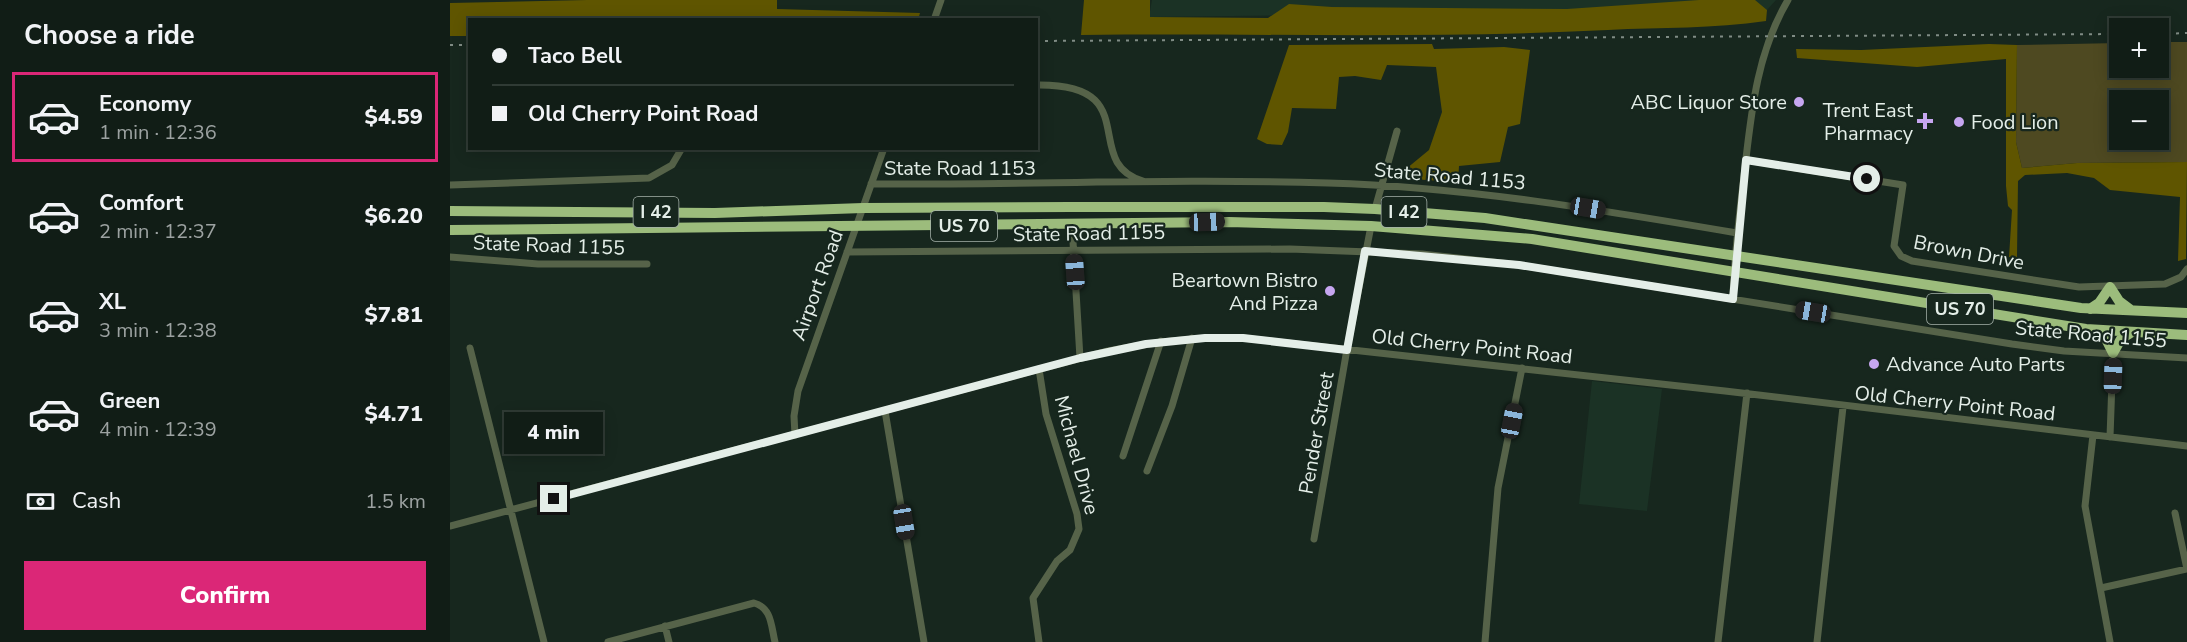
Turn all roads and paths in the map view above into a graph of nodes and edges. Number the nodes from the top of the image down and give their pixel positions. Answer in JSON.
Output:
{"nodes":[{"id":1,"x":941,"y":0,"type":"edge"},
{"id":2,"x":1788,"y":0,"type":"edge"},
{"id":3,"x":935,"y":18,"type":"edge"},
{"id":4,"x":1038,"y":85,"type":"edge"},
{"id":5,"x":1397,"y":131,"type":"dead end"},
{"id":6,"x":681,"y":150,"type":"edge"},
{"id":7,"x":883,"y":150,"type":"edge"},
{"id":8,"x":1746,"y":160,"type":"junction"},
{"id":9,"x":1158,"y":183,"type":"junction"},
{"id":10,"x":871,"y":184,"type":"junction"},
{"id":11,"x":450,"y":185,"type":"edge"},
{"id":12,"x":1381,"y":185,"type":"junction"},
{"id":13,"x":862,"y":208,"type":"junction"},
{"id":14,"x":1375,"y":209,"type":"junction"},
{"id":15,"x":450,"y":211,"type":"edge"},
{"id":16,"x":1072,"y":225,"type":"junction"},
{"id":17,"x":856,"y":226,"type":"junction"},
{"id":18,"x":1371,"y":226,"type":"junction"},
{"id":19,"x":450,"y":230,"type":"edge"},
{"id":20,"x":1737,"y":233,"type":"junction"},
{"id":21,"x":1073,"y":250,"type":"junction"},
{"id":22,"x":1365,"y":251,"type":"junction"},
{"id":23,"x":847,"y":252,"type":"junction"},
{"id":24,"x":1735,"y":255,"type":"junction"},
{"id":25,"x":450,"y":257,"type":"edge"},
{"id":26,"x":647,"y":264,"type":"dead end"},
{"id":27,"x":2187,"y":269,"type":"edge"},
{"id":28,"x":1734,"y":272,"type":"junction"},
{"id":29,"x":2110,"y":287,"type":"junction"},
{"id":30,"x":1733,"y":299,"type":"junction"},
{"id":31,"x":2090,"y":309,"type":"junction"},
{"id":32,"x":2134,"y":311,"type":"junction"},
{"id":33,"x":2187,"y":313,"type":"edge"},
{"id":34,"x":2086,"y":328,"type":"junction"},
{"id":35,"x":2135,"y":331,"type":"junction"},
{"id":36,"x":2187,"y":335,"type":"edge"},
{"id":37,"x":1192,"y":338,"type":"junction"},
{"id":38,"x":1161,"y":341,"type":"junction"},
{"id":39,"x":470,"y":348,"type":"dead end"},
{"id":40,"x":1347,"y":350,"type":"junction"},
{"id":41,"x":2113,"y":353,"type":"junction"},
{"id":42,"x":1080,"y":358,"type":"junction"},
{"id":43,"x":2187,"y":358,"type":"edge"},
{"id":44,"x":1522,"y":368,"type":"junction"},
{"id":45,"x":1040,"y":369,"type":"junction"},
{"id":46,"x":1747,"y":393,"type":"junction"},
{"id":47,"x":1843,"y":406,"type":"junction"},
{"id":48,"x":885,"y":411,"type":"junction"},
{"id":49,"x":795,"y":435,"type":"junction"},
{"id":50,"x":2093,"y":435,"type":"junction"},
{"id":51,"x":2110,"y":437,"type":"junction"},
{"id":52,"x":2187,"y":446,"type":"edge"},
{"id":53,"x":1123,"y":456,"type":"dead end"},
{"id":54,"x":1147,"y":471,"type":"dead end"},
{"id":55,"x":510,"y":510,"type":"junction"},
{"id":56,"x":2175,"y":513,"type":"dead end"},
{"id":57,"x":450,"y":526,"type":"edge"},
{"id":58,"x":1314,"y":539,"type":"dead end"},
{"id":59,"x":2187,"y":569,"type":"edge"},
{"id":60,"x":2101,"y":588,"type":"junction"},
{"id":61,"x":666,"y":627,"type":"junction"},
{"id":62,"x":544,"y":642,"type":"edge"},
{"id":63,"x":608,"y":642,"type":"edge"},
{"id":64,"x":669,"y":642,"type":"edge"},
{"id":65,"x":775,"y":642,"type":"edge"},
{"id":66,"x":924,"y":642,"type":"edge"},
{"id":67,"x":1039,"y":642,"type":"edge"},
{"id":68,"x":1485,"y":642,"type":"edge"},
{"id":69,"x":1718,"y":642,"type":"edge"},
{"id":70,"x":1817,"y":642,"type":"edge"},
{"id":71,"x":2109,"y":642,"type":"edge"}],
"edges":[{"from":1,"to":3,"type":"street"},
{"from":2,"to":8,"type":"street"},
{"from":4,"to":9,"type":"street","name":"State Road 1153"},
{"from":5,"to":12,"type":"street"},
{"from":6,"to":11,"type":"street"},
{"from":7,"to":10,"type":"street","name":"Airport Road"},
{"from":8,"to":20,"type":"street"},
{"from":8,"to":29,"type":"street","name":"Brown Drive"},
{"from":9,"to":10,"type":"street","name":"State Road 1153"},
{"from":9,"to":12,"type":"street","name":"State Road 1153"},
{"from":10,"to":13,"type":"street","name":"Airport Road"},
{"from":12,"to":14,"type":"street"},
{"from":12,"to":20,"type":"street","name":"State Road 1153"},
{"from":13,"to":14,"type":"highway","number":"I 42"},
{"from":13,"to":15,"type":"highway","number":"I 42"},
{"from":13,"to":17,"type":"street","name":"Airport Road"},
{"from":14,"to":24,"type":"highway","number":"I 42"},
{"from":16,"to":17,"type":"highway","number":"US 70"},
{"from":16,"to":18,"type":"highway","number":"US 70"},
{"from":16,"to":21,"type":"street"},
{"from":17,"to":19,"type":"highway","number":"US 70"},
{"from":17,"to":23,"type":"street","name":"Airport Road"},
{"from":18,"to":22,"type":"street","name":"Pender Street"},
{"from":18,"to":28,"type":"highway","number":"US 70"},
{"from":20,"to":24,"type":"street"},
{"from":21,"to":22,"type":"street","name":"State Road 1155"},
{"from":21,"to":23,"type":"street","name":"State Road 1155"},
{"from":21,"to":42,"type":"street"},
{"from":22,"to":30,"type":"street","name":"State Road 1155"},
{"from":22,"to":40,"type":"street","name":"Pender Street"},
{"from":23,"to":49,"type":"street","name":"Airport Road"},
{"from":24,"to":28,"type":"street"},
{"from":24,"to":31,"type":"highway","number":"I 42"},
{"from":25,"to":26,"type":"street","name":"State Road 1155"},
{"from":27,"to":29,"type":"street","name":"Brown Drive"},
{"from":28,"to":30,"type":"street"},
{"from":28,"to":34,"type":"highway","number":"US 70"},
{"from":29,"to":31,"type":"highway"},
{"from":29,"to":32,"type":"highway"},
{"from":30,"to":41,"type":"street","name":"State Road 1155"},
{"from":31,"to":32,"type":"highway","number":"I 42"},
{"from":32,"to":33,"type":"highway","number":"I 42"},
{"from":34,"to":35,"type":"highway","number":"US 70"},
{"from":34,"to":41,"type":"highway"},
{"from":35,"to":36,"type":"highway","number":"US 70"},
{"from":35,"to":41,"type":"highway"},
{"from":37,"to":38,"type":"street","name":"Old Cherry Point Road"},
{"from":37,"to":40,"type":"street","name":"Old Cherry Point Road"},
{"from":37,"to":54,"type":"street"},
{"from":38,"to":42,"type":"street","name":"Old Cherry Point Road"},
{"from":38,"to":53,"type":"street"},
{"from":39,"to":55,"type":"street"},
{"from":40,"to":44,"type":"street","name":"Old Cherry Point Road"},
{"from":40,"to":58,"type":"street","name":"Pender Street"},
{"from":41,"to":43,"type":"street","name":"State Road 1155"},
{"from":41,"to":51,"type":"street"},
{"from":42,"to":45,"type":"street","name":"Old Cherry Point Road"},
{"from":44,"to":46,"type":"street","name":"Old Cherry Point Road"},
{"from":44,"to":68,"type":"street"},
{"from":45,"to":48,"type":"street","name":"Old Cherry Point Road"},
{"from":45,"to":67,"type":"street","name":"Michael Drive"},
{"from":46,"to":47,"type":"street","name":"Old Cherry Point Road"},
{"from":46,"to":69,"type":"street"},
{"from":47,"to":50,"type":"street","name":"Old Cherry Point Road"},
{"from":47,"to":70,"type":"street"},
{"from":48,"to":49,"type":"street","name":"Old Cherry Point Road"},
{"from":48,"to":66,"type":"street"},
{"from":49,"to":55,"type":"street","name":"Old Cherry Point Road"},
{"from":50,"to":51,"type":"street","name":"Old Cherry Point Road"},
{"from":50,"to":60,"type":"street"},
{"from":51,"to":52,"type":"street","name":"Old Cherry Point Road"},
{"from":55,"to":57,"type":"street","name":"Old Cherry Point Road"},
{"from":55,"to":62,"type":"street"},
{"from":56,"to":59,"type":"street"},
{"from":59,"to":60,"type":"street"},
{"from":60,"to":71,"type":"street"},
{"from":61,"to":63,"type":"street"},
{"from":61,"to":64,"type":"street"},
{"from":61,"to":65,"type":"street"}]}
